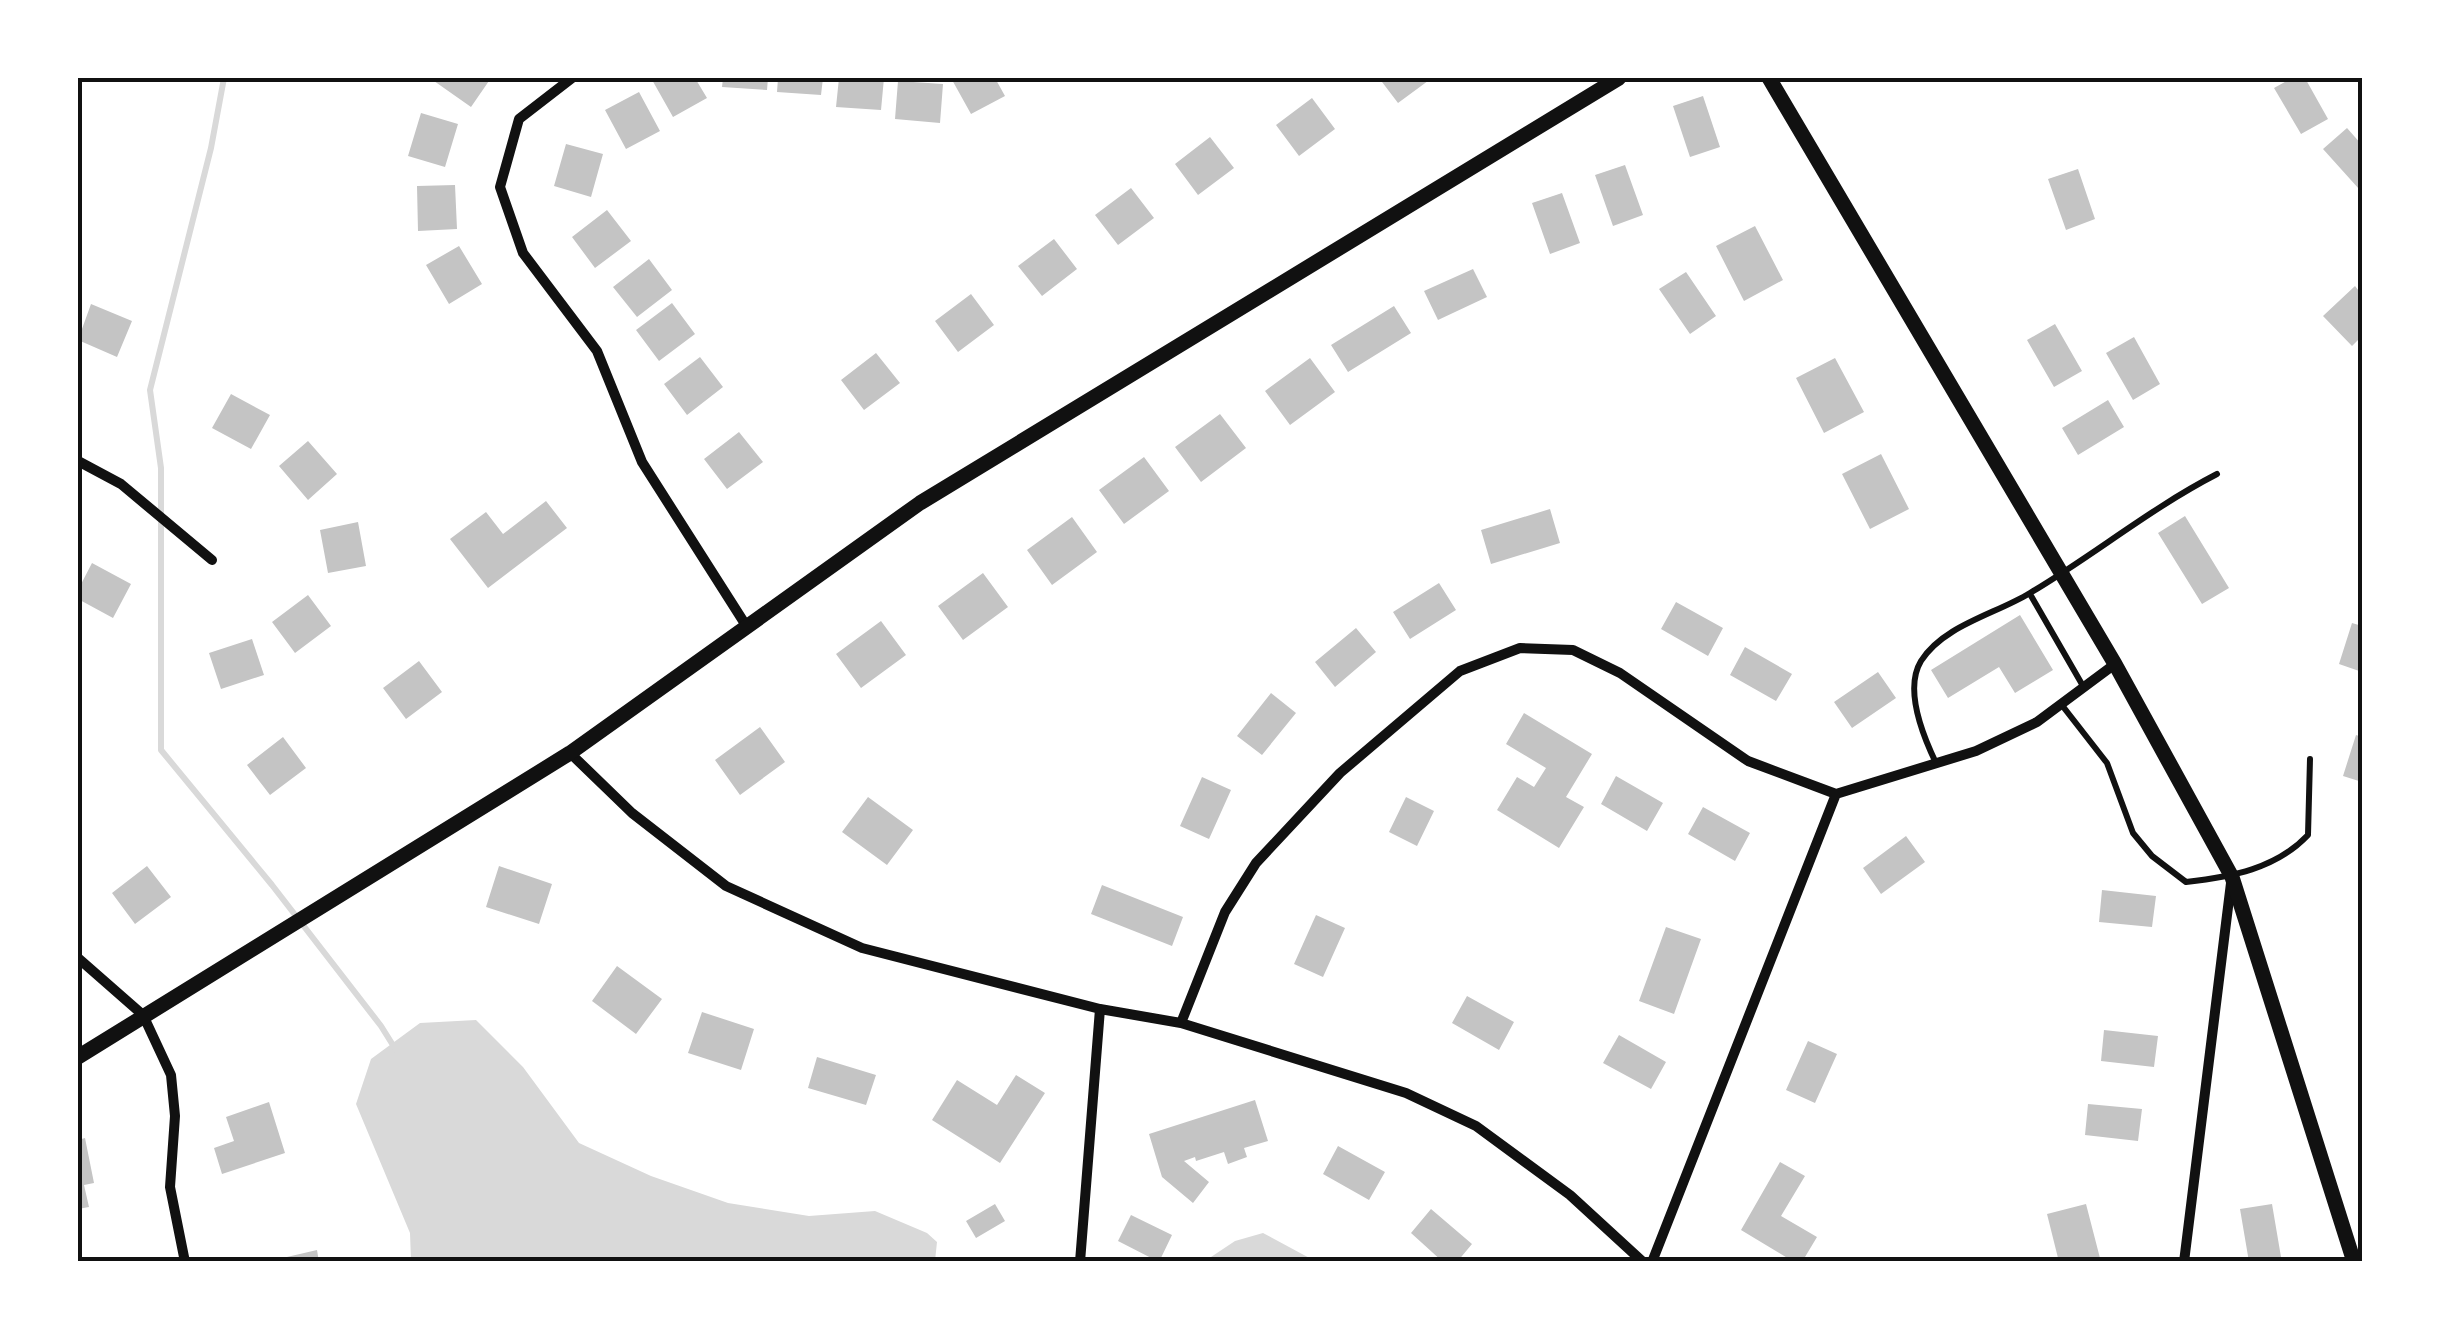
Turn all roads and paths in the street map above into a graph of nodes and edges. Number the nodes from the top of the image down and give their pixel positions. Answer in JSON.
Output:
{"nodes":[{"id":1,"x":572,"y":78,"type":"edge"},
{"id":2,"x":1619,"y":78,"type":"edge"},
{"id":3,"x":1769,"y":78,"type":"edge"},
{"id":4,"x":78,"y":460,"type":"edge"},
{"id":5,"x":2217,"y":474,"type":"dead end"},
{"id":6,"x":212,"y":560,"type":"dead end"},
{"id":7,"x":2061,"y":572,"type":"junction"},
{"id":8,"x":2030,"y":594,"type":"junction"},
{"id":9,"x":747,"y":627,"type":"junction"},
{"id":10,"x":2115,"y":664,"type":"junction"},
{"id":11,"x":2084,"y":687,"type":"junction"},
{"id":12,"x":2061,"y":704,"type":"junction"},
{"id":13,"x":570,"y":753,"type":"junction"},
{"id":14,"x":2310,"y":758,"type":"dead end"},
{"id":15,"x":1936,"y":763,"type":"junction"},
{"id":16,"x":1836,"y":794,"type":"junction"},
{"id":17,"x":2232,"y":878,"type":"junction"},
{"id":18,"x":78,"y":958,"type":"edge"},
{"id":19,"x":1100,"y":1010,"type":"junction"},
{"id":20,"x":143,"y":1015,"type":"junction"},
{"id":21,"x":1181,"y":1023,"type":"junction"},
{"id":22,"x":78,"y":1057,"type":"edge"},
{"id":23,"x":185,"y":1262,"type":"edge"},
{"id":24,"x":1080,"y":1262,"type":"edge"},
{"id":25,"x":1642,"y":1262,"type":"edge"},
{"id":26,"x":1652,"y":1262,"type":"edge"},
{"id":27,"x":2184,"y":1262,"type":"edge"},
{"id":28,"x":2354,"y":1262,"type":"edge"}],
"edges":[{"from":1,"to":9,"type":"street"},
{"from":2,"to":9,"type":"street"},
{"from":3,"to":7,"type":"street"},
{"from":4,"to":6,"type":"street"},
{"from":5,"to":7,"type":"lane"},
{"from":7,"to":8,"type":"lane"},
{"from":7,"to":10,"type":"street"},
{"from":8,"to":11,"type":"lane"},
{"from":8,"to":15,"type":"lane"},
{"from":9,"to":13,"type":"street"},
{"from":10,"to":11,"type":"street"},
{"from":10,"to":17,"type":"street"},
{"from":11,"to":12,"type":"street"},
{"from":12,"to":15,"type":"street"},
{"from":12,"to":17,"type":"lane"},
{"from":13,"to":19,"type":"street"},
{"from":13,"to":20,"type":"street"},
{"from":14,"to":17,"type":"lane"},
{"from":15,"to":16,"type":"street"},
{"from":16,"to":21,"type":"street"},
{"from":16,"to":26,"type":"street"},
{"from":17,"to":27,"type":"street"},
{"from":17,"to":28,"type":"street"},
{"from":18,"to":20,"type":"street"},
{"from":19,"to":21,"type":"street"},
{"from":19,"to":24,"type":"street"},
{"from":20,"to":22,"type":"street"},
{"from":20,"to":23,"type":"street"},
{"from":21,"to":25,"type":"street"}]}
